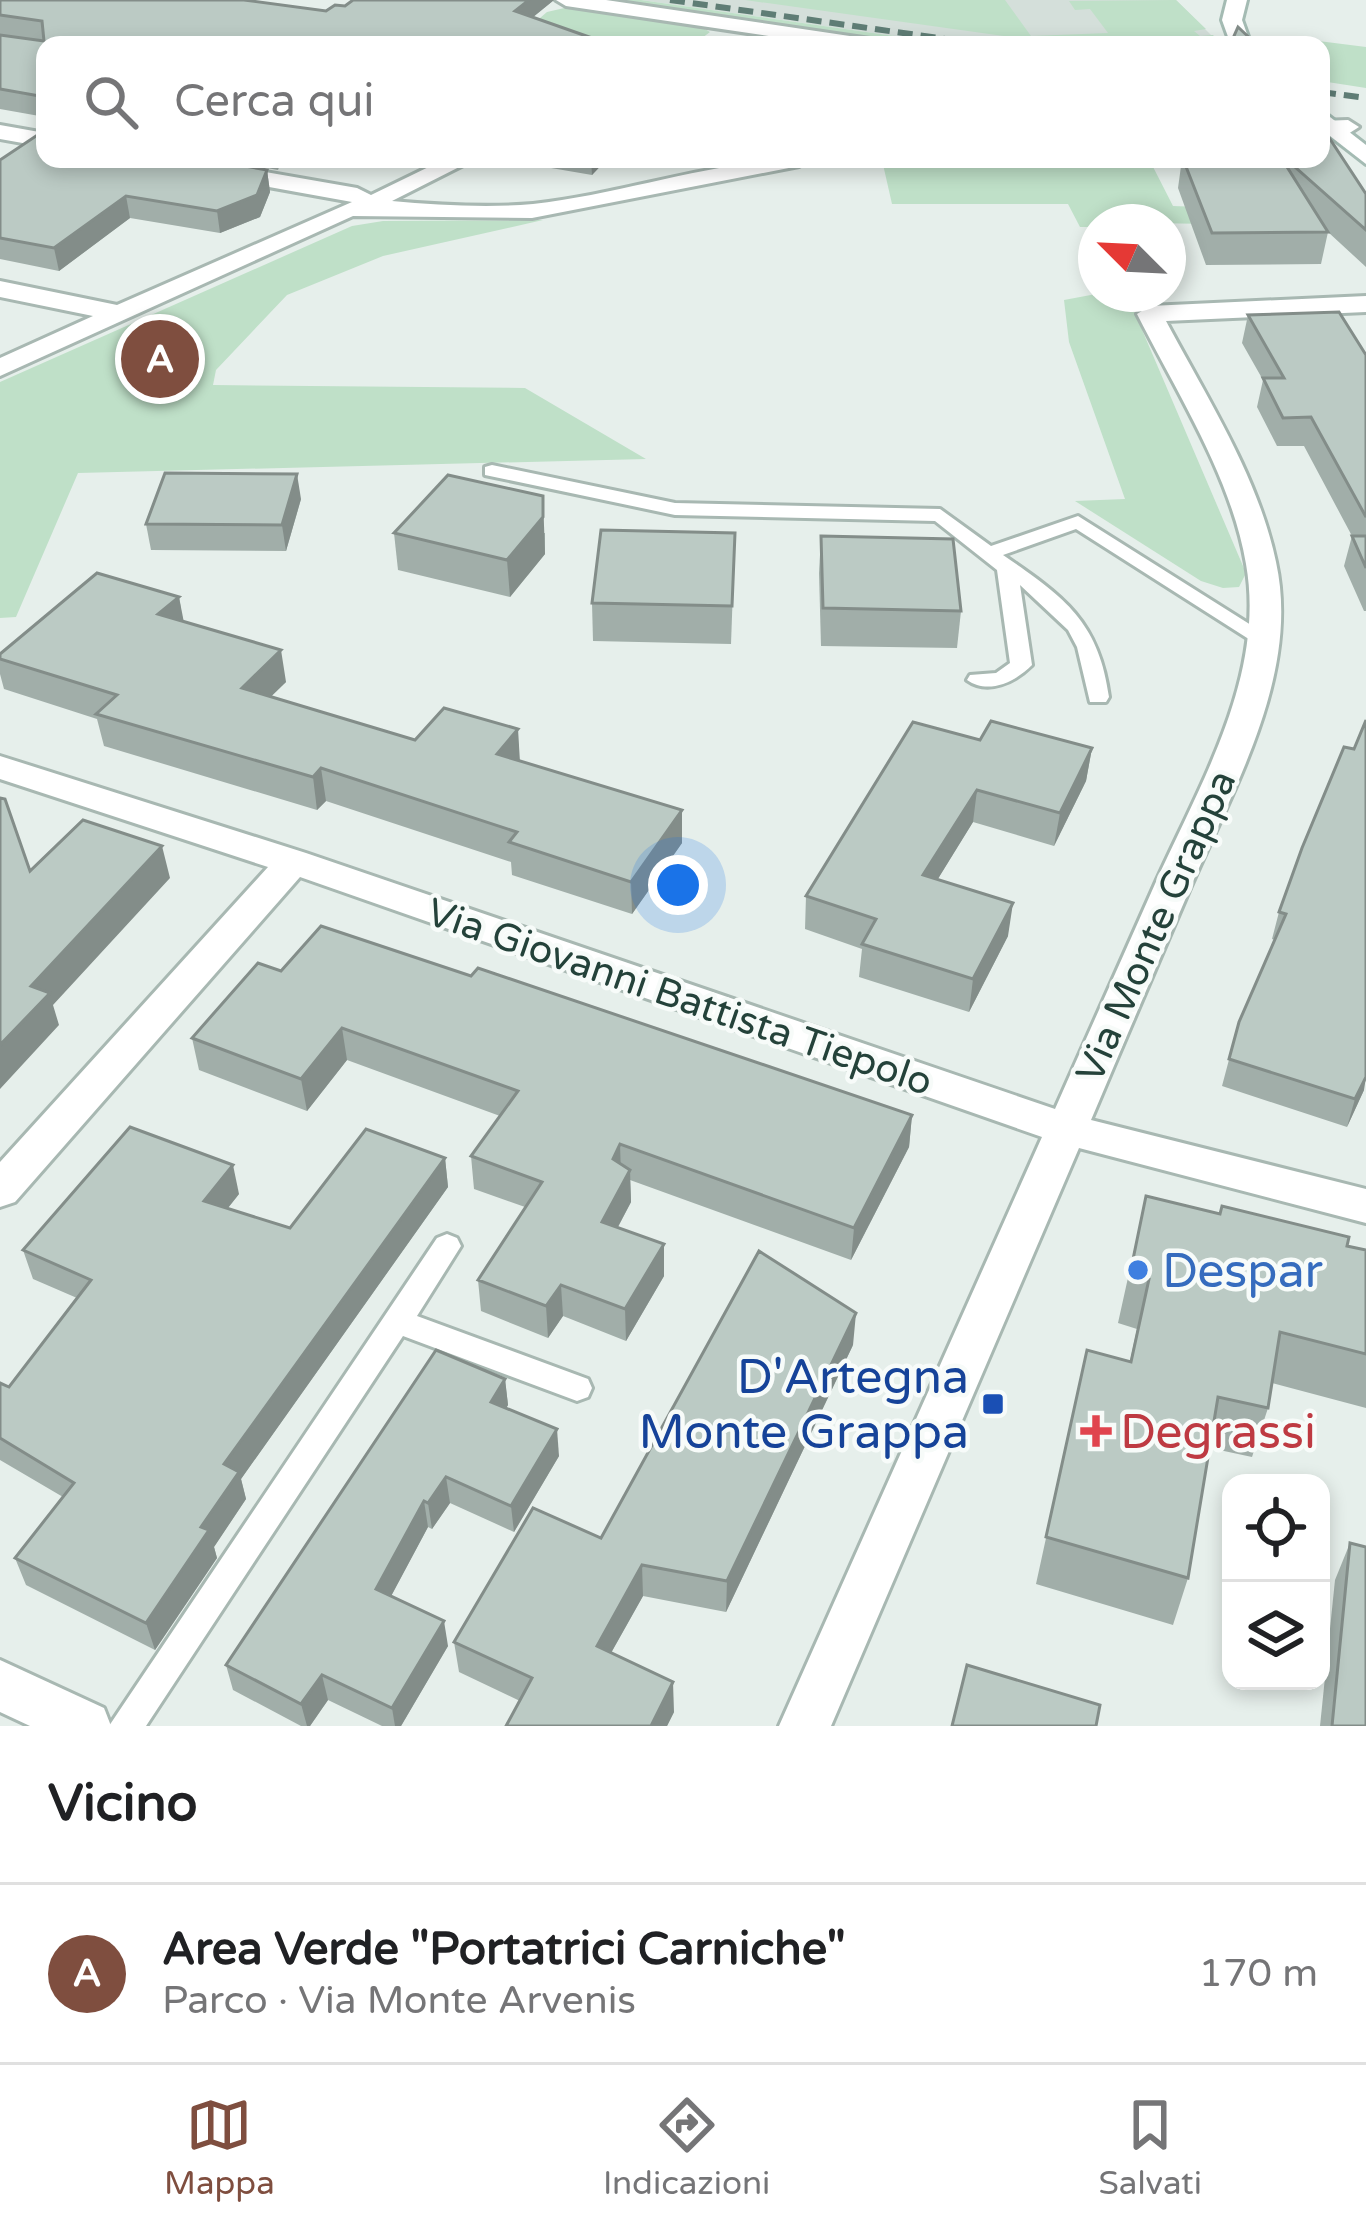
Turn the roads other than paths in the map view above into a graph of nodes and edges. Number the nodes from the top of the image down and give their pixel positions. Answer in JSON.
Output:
{"nodes":[{"id":1,"x":566,"y":0,"type":"edge"},
{"id":2,"x":1237,"y":0,"type":"edge"},
{"id":3,"x":1257,"y":0,"type":"edge"},
{"id":4,"x":770,"y":28,"type":"junction"},
{"id":5,"x":751,"y":36,"type":"edge"},
{"id":6,"x":818,"y":36,"type":"edge"},
{"id":7,"x":1237,"y":36,"type":"edge"},
{"id":8,"x":1258,"y":36,"type":"edge"},
{"id":9,"x":1338,"y":128,"type":"edge"},
{"id":10,"x":0,"y":132,"type":"edge"},
{"id":11,"x":36,"y":138,"type":"edge"},
{"id":12,"x":1366,"y":157,"type":"edge"},
{"id":13,"x":203,"y":168,"type":"edge"},
{"id":14,"x":444,"y":168,"type":"edge"},
{"id":15,"x":753,"y":168,"type":"edge"},
{"id":16,"x":372,"y":206,"type":"junction"},
{"id":17,"x":0,"y":290,"type":"edge"},
{"id":18,"x":1366,"y":304,"type":"edge"},
{"id":19,"x":121,"y":314,"type":"junction"},
{"id":20,"x":0,"y":368,"type":"edge"},
{"id":21,"x":492,"y":471,"type":"dead end"},
{"id":22,"x":988,"y":554,"type":"junction"},
{"id":23,"x":1007,"y":567,"type":"junction"},
{"id":24,"x":1262,"y":639,"type":"junction"},
{"id":25,"x":978,"y":680,"type":"dead end"},
{"id":26,"x":1098,"y":697,"type":"dead end"},
{"id":27,"x":0,"y":767,"type":"edge"},
{"id":28,"x":293,"y":862,"type":"junction"},
{"id":29,"x":1066,"y":1130,"type":"junction"},
{"id":30,"x":0,"y":1190,"type":"edge"},
{"id":31,"x":1366,"y":1206,"type":"edge"},
{"id":32,"x":447,"y":1246,"type":"dead end"},
{"id":33,"x":397,"y":1321,"type":"junction"},
{"id":34,"x":577,"y":1388,"type":"dead end"},
{"id":35,"x":0,"y":1685,"type":"edge"},
{"id":36,"x":85,"y":1726,"type":"edge"},
{"id":37,"x":127,"y":1726,"type":"edge"},
{"id":38,"x":805,"y":1726,"type":"edge"}],
"edges":[{"from":1,"to":4,"type":"street"},
{"from":2,"to":7,"type":"street"},
{"from":3,"to":8,"type":"street"},
{"from":4,"to":5,"type":"street"},
{"from":4,"to":6,"type":"street"},
{"from":9,"to":12,"type":"street"},
{"from":10,"to":11,"type":"street"},
{"from":13,"to":16,"type":"street"},
{"from":14,"to":16,"type":"street"},
{"from":15,"to":16,"type":"street"},
{"from":16,"to":19,"type":"street"},
{"from":17,"to":19,"type":"street"},
{"from":18,"to":24,"type":"street","name":"Via Monte Grappa"},
{"from":19,"to":20,"type":"street"},
{"from":21,"to":22,"type":"lane"},
{"from":22,"to":23,"type":"lane"},
{"from":22,"to":24,"type":"lane"},
{"from":23,"to":25,"type":"lane"},
{"from":23,"to":26,"type":"lane"},
{"from":24,"to":29,"type":"street","name":"Via Monte Grappa"},
{"from":27,"to":28,"type":"street","name":"Via Giovanni Battista Tiepolo"},
{"from":28,"to":29,"type":"street","name":"Via Giovanni Battista Tiepolo"},
{"from":28,"to":30,"type":"street"},
{"from":29,"to":31,"type":"street","name":"Via Giovanni Battista Tiepolo"},
{"from":29,"to":38,"type":"street","name":"Via Monte Grappa"},
{"from":32,"to":33,"type":"lane"},
{"from":33,"to":34,"type":"lane"},
{"from":33,"to":37,"type":"lane"},
{"from":35,"to":36,"type":"street"}]}
